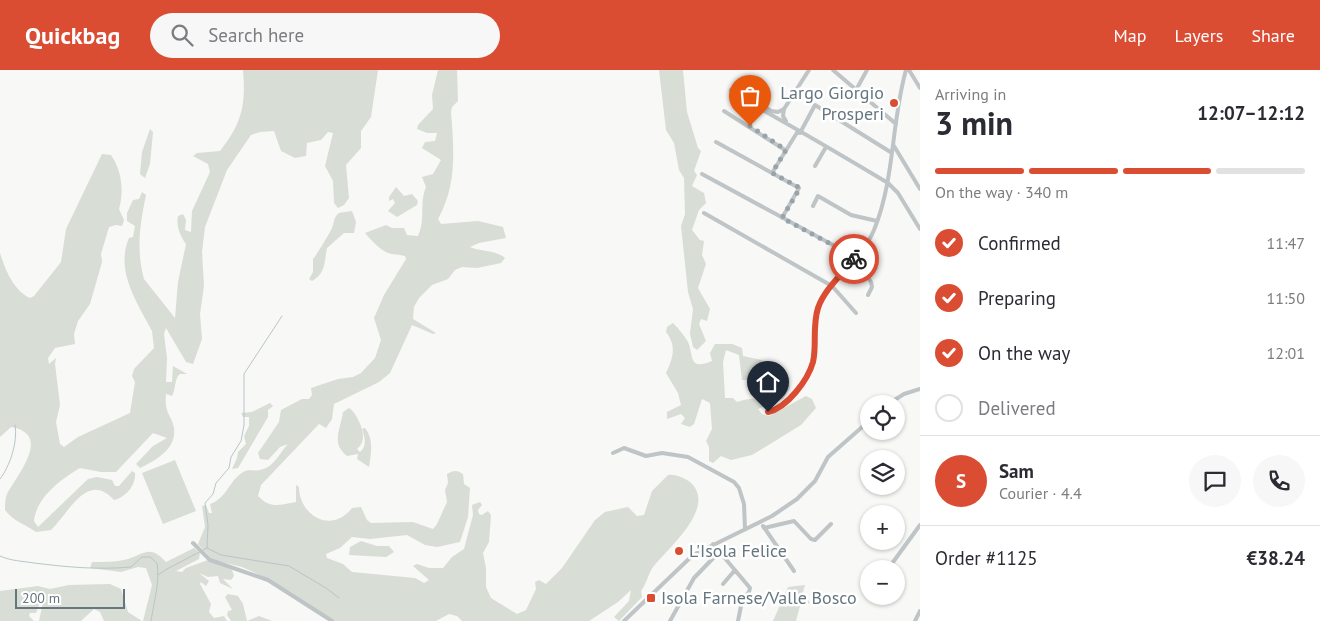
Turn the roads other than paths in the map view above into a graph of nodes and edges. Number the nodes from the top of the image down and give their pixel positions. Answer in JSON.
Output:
{"nodes":[{"id":1,"x":809,"y":70,"type":"edge"},
{"id":2,"x":833,"y":70,"type":"edge"},
{"id":3,"x":867,"y":70,"type":"edge"},
{"id":4,"x":907,"y":70,"type":"edge"},
{"id":5,"x":920,"y":88,"type":"edge"},
{"id":6,"x":856,"y":90,"type":"junction"},
{"id":7,"x":784,"y":109,"type":"junction"},
{"id":8,"x":724,"y":111,"type":"dead end"},
{"id":9,"x":786,"y":121,"type":"junction"},
{"id":10,"x":896,"y":124,"type":"junction"},
{"id":11,"x":799,"y":132,"type":"junction"},
{"id":12,"x":716,"y":142,"type":"dead end"},
{"id":13,"x":894,"y":146,"type":"junction"},
{"id":14,"x":826,"y":147,"type":"junction"},
{"id":15,"x":786,"y":150,"type":"junction"},
{"id":16,"x":892,"y":153,"type":"junction"},
{"id":17,"x":815,"y":166,"type":"dead end"},
{"id":18,"x":772,"y":173,"type":"junction"},
{"id":19,"x":702,"y":174,"type":"dead end"},
{"id":20,"x":888,"y":182,"type":"junction"},
{"id":21,"x":920,"y":189,"type":"edge"},
{"id":22,"x":813,"y":206,"type":"dead end"},
{"id":23,"x":704,"y":213,"type":"dead end"},
{"id":24,"x":782,"y":218,"type":"junction"},
{"id":25,"x":877,"y":221,"type":"junction"},
{"id":26,"x":920,"y":229,"type":"edge"},
{"id":27,"x":855,"y":257,"type":"junction"},
{"id":28,"x":832,"y":286,"type":"junction"},
{"id":29,"x":868,"y":294,"type":"dead end"},
{"id":30,"x":856,"y":313,"type":"dead end"},
{"id":31,"x":920,"y":389,"type":"edge"},
{"id":32,"x":902,"y":395,"type":"edge"},
{"id":33,"x":768,"y":412,"type":"dead end"},
{"id":34,"x":860,"y":429,"type":"edge"},
{"id":35,"x":614,"y":453,"type":"dead end"},
{"id":36,"x":760,"y":522,"type":"junction"},
{"id":37,"x":831,"y":524,"type":"dead end"},
{"id":38,"x":920,"y":525,"type":"edge"},
{"id":39,"x":764,"y":528,"type":"junction"},
{"id":40,"x":745,"y":529,"type":"junction"},
{"id":41,"x":193,"y":543,"type":"dead end"},
{"id":42,"x":713,"y":544,"type":"junction"},
{"id":43,"x":719,"y":552,"type":"junction"},
{"id":44,"x":895,"y":560,"type":"edge"},
{"id":45,"x":735,"y":570,"type":"junction"},
{"id":46,"x":794,"y":571,"type":"dead end"},
{"id":47,"x":723,"y":584,"type":"dead end"},
{"id":48,"x":920,"y":611,"type":"edge"},
{"id":49,"x":332,"y":621,"type":"edge"},
{"id":50,"x":624,"y":621,"type":"edge"},
{"id":51,"x":670,"y":621,"type":"edge"},
{"id":52,"x":738,"y":621,"type":"edge"},
{"id":53,"x":915,"y":621,"type":"edge"}],
"edges":[{"from":1,"to":7,"type":"street"},
{"from":2,"to":6,"type":"street"},
{"from":3,"to":6,"type":"street"},
{"from":4,"to":5,"type":"street"},
{"from":4,"to":10,"type":"street"},
{"from":6,"to":10,"type":"street"},
{"from":7,"to":9,"type":"street"},
{"from":7,"to":9,"type":"street"},
{"from":8,"to":15,"type":"street"},
{"from":9,"to":11,"type":"street"},
{"from":10,"to":13,"type":"street"},
{"from":11,"to":14,"type":"street"},
{"from":11,"to":15,"type":"street"},
{"from":11,"to":16,"type":"street"},
{"from":12,"to":18,"type":"street"},
{"from":13,"to":16,"type":"street"},
{"from":13,"to":21,"type":"street"},
{"from":14,"to":17,"type":"street"},
{"from":14,"to":20,"type":"street"},
{"from":15,"to":18,"type":"street"},
{"from":16,"to":20,"type":"street"},
{"from":18,"to":24,"type":"street"},
{"from":19,"to":24,"type":"street"},
{"from":20,"to":25,"type":"street"},
{"from":20,"to":26,"type":"street"},
{"from":22,"to":25,"type":"street"},
{"from":23,"to":28,"type":"street"},
{"from":24,"to":27,"type":"street"},
{"from":25,"to":27,"type":"street"},
{"from":27,"to":28,"type":"street"},
{"from":27,"to":29,"type":"street"},
{"from":28,"to":30,"type":"street"},
{"from":28,"to":33,"type":"street"},
{"from":31,"to":32,"type":"street"},
{"from":34,"to":36,"type":"street"},
{"from":35,"to":40,"type":"street"},
{"from":36,"to":39,"type":"street"},
{"from":36,"to":40,"type":"street"},
{"from":37,"to":39,"type":"street"},
{"from":38,"to":44,"type":"street"},
{"from":39,"to":46,"type":"street"},
{"from":40,"to":42,"type":"street"},
{"from":41,"to":49,"type":"street"},
{"from":42,"to":43,"type":"street"},
{"from":42,"to":50,"type":"street"},
{"from":43,"to":45,"type":"street"},
{"from":43,"to":51,"type":"street"},
{"from":45,"to":47,"type":"street"},
{"from":45,"to":52,"type":"street"},
{"from":48,"to":53,"type":"street"}]}
